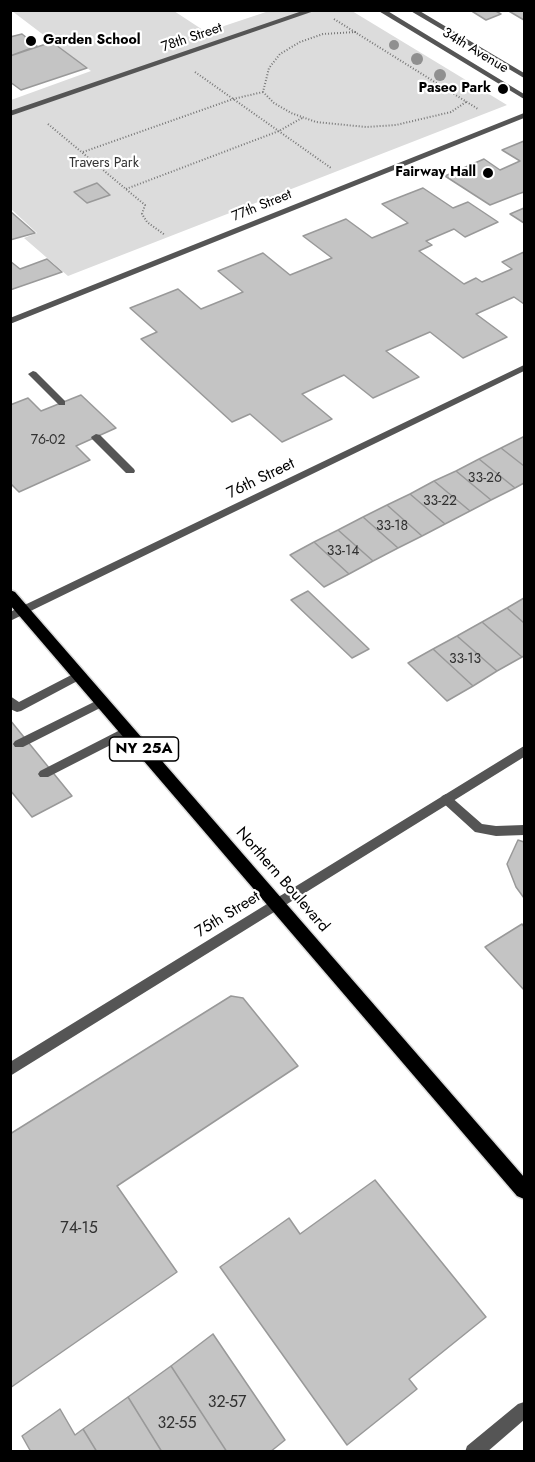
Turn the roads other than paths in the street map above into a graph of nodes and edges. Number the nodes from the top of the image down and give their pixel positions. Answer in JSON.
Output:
{"nodes":[{"id":1,"x":314,"y":10,"type":"edge"},
{"id":2,"x":380,"y":10,"type":"edge"},
{"id":3,"x":412,"y":10,"type":"edge"},
{"id":4,"x":525,"y":76,"type":"edge"},
{"id":5,"x":525,"y":97,"type":"edge"},
{"id":6,"x":10,"y":114,"type":"edge"},
{"id":7,"x":525,"y":115,"type":"edge"},
{"id":8,"x":10,"y":321,"type":"edge"},
{"id":9,"x":525,"y":368,"type":"edge"},
{"id":10,"x":33,"y":374,"type":"dead end"},
{"id":11,"x":62,"y":403,"type":"dead end"},
{"id":12,"x":96,"y":437,"type":"dead end"},
{"id":13,"x":130,"y":471,"type":"dead end"},
{"id":14,"x":10,"y":596,"type":"edge"},
{"id":15,"x":17,"y":614,"type":"edge"},
{"id":16,"x":80,"y":675,"type":"junction"},
{"id":17,"x":102,"y":702,"type":"junction"},
{"id":18,"x":13,"y":706,"type":"edge"},
{"id":19,"x":128,"y":731,"type":"junction"},
{"id":20,"x":19,"y":744,"type":"dead end"},
{"id":21,"x":525,"y":751,"type":"edge"},
{"id":22,"x":44,"y":774,"type":"dead end"},
{"id":23,"x":446,"y":799,"type":"junction"},
{"id":24,"x":525,"y":830,"type":"edge"},
{"id":25,"x":276,"y":903,"type":"junction"},
{"id":26,"x":10,"y":1070,"type":"edge"},
{"id":27,"x":525,"y":1190,"type":"edge"},
{"id":28,"x":525,"y":1410,"type":"edge"},
{"id":29,"x":473,"y":1452,"type":"edge"}],
"edges":[{"from":1,"to":6,"type":"street","name":"78th Street"},
{"from":2,"to":5,"type":"street","name":"34th Avenue"},
{"from":3,"to":4,"type":"street","name":"34th Avenue"},
{"from":7,"to":8,"type":"street","name":"77th Street"},
{"from":9,"to":15,"type":"street","name":"76th Street"},
{"from":10,"to":11,"type":"street"},
{"from":12,"to":13,"type":"street"},
{"from":14,"to":15,"type":"main road","name":"Northern Boulevard","number":"NY 25A"},
{"from":15,"to":16,"type":"main road","name":"Northern Boulevard","number":"NY 25A"},
{"from":16,"to":17,"type":"main road","name":"Northern Boulevard","number":"NY 25A"},
{"from":16,"to":18,"type":"street"},
{"from":17,"to":19,"type":"main road","name":"Northern Boulevard","number":"NY 25A"},
{"from":17,"to":20,"type":"street"},
{"from":19,"to":22,"type":"street"},
{"from":19,"to":25,"type":"main road","name":"Northern Boulevard","number":"NY 25A"},
{"from":21,"to":23,"type":"street","name":"75th Street"},
{"from":23,"to":24,"type":"street"},
{"from":23,"to":25,"type":"street","name":"75th Street"},
{"from":25,"to":26,"type":"street","name":"75th Street"},
{"from":25,"to":27,"type":"main road","name":"Northern Boulevard","number":"NY 25A"},
{"from":28,"to":29,"type":"street"}]}
